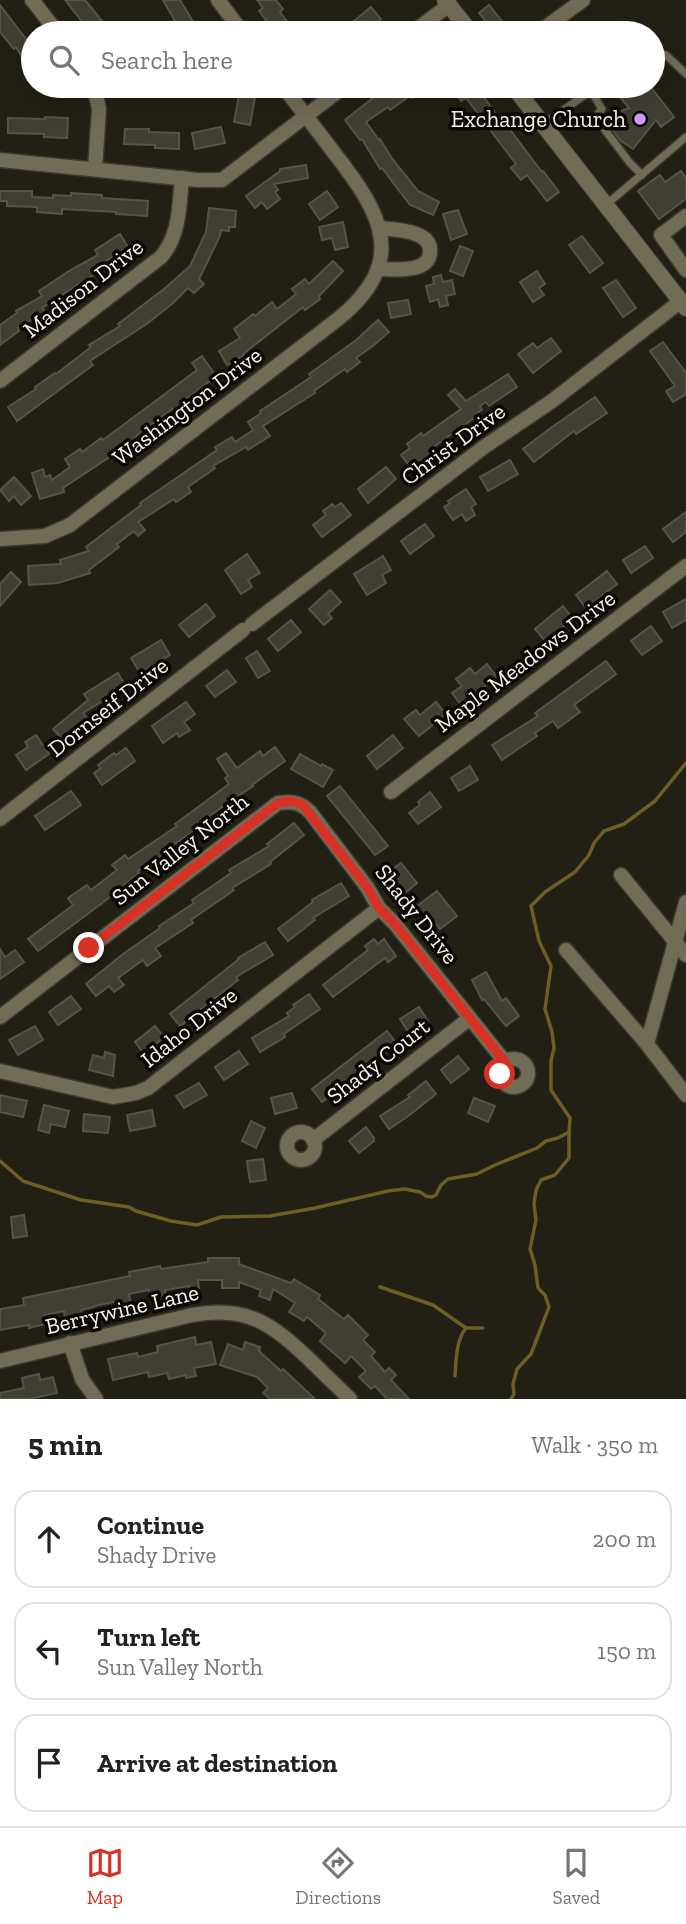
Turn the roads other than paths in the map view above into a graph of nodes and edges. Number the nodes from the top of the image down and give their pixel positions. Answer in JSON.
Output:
{"nodes":[{"id":1,"x":32,"y":0,"type":"edge"},
{"id":2,"x":218,"y":0,"type":"edge"},
{"id":3,"x":583,"y":0,"type":"edge"},
{"id":4,"x":447,"y":3,"type":"edge"},
{"id":5,"x":49,"y":21,"type":"edge"},
{"id":6,"x":234,"y":21,"type":"edge"},
{"id":7,"x":426,"y":21,"type":"edge"},
{"id":8,"x":461,"y":21,"type":"edge"},
{"id":9,"x":554,"y":21,"type":"edge"},
{"id":10,"x":665,"y":55,"type":"edge"},
{"id":11,"x":686,"y":74,"type":"edge"},
{"id":12,"x":97,"y":98,"type":"edge"},
{"id":13,"x":292,"y":98,"type":"edge"},
{"id":14,"x":329,"y":98,"type":"edge"},
{"id":15,"x":522,"y":98,"type":"edge"},
{"id":16,"x":581,"y":98,"type":"edge"},
{"id":17,"x":598,"y":98,"type":"edge"},
{"id":18,"x":306,"y":116,"type":"junction"},
{"id":19,"x":543,"y":125,"type":"junction"},
{"id":20,"x":686,"y":137,"type":"edge"},
{"id":21,"x":0,"y":160,"type":"edge"},
{"id":22,"x":95,"y":169,"type":"junction"},
{"id":23,"x":642,"y":175,"type":"junction"},
{"id":24,"x":182,"y":178,"type":"junction"},
{"id":25,"x":606,"y":205,"type":"junction"},
{"id":26,"x":686,"y":216,"type":"edge"},
{"id":27,"x":380,"y":228,"type":"junction"},
{"id":28,"x":378,"y":270,"type":"junction"},
{"id":29,"x":686,"y":270,"type":"edge"},
{"id":30,"x":684,"y":304,"type":"edge"},
{"id":31,"x":0,"y":381,"type":"edge"},
{"id":32,"x":0,"y":539,"type":"edge"},
{"id":33,"x":686,"y":566,"type":"edge"},
{"id":34,"x":248,"y":627,"type":"joint"},
{"id":35,"x":391,"y":792,"type":"dead end"},
{"id":36,"x":290,"y":801,"type":"joint"},
{"id":37,"x":0,"y":819,"type":"edge"},
{"id":38,"x":621,"y":875,"type":"dead end"},
{"id":39,"x":686,"y":902,"type":"edge"},
{"id":40,"x":379,"y":908,"type":"junction"},
{"id":41,"x":675,"y":941,"type":"junction"},
{"id":42,"x":566,"y":950,"type":"dead end"},
{"id":43,"x":686,"y":955,"type":"edge"},
{"id":44,"x":0,"y":1017,"type":"edge"},
{"id":45,"x":470,"y":1018,"type":"junction"},
{"id":46,"x":647,"y":1044,"type":"junction"},
{"id":47,"x":505,"y":1062,"type":"dead end"},
{"id":48,"x":0,"y":1072,"type":"edge"},
{"id":49,"x":686,"y":1095,"type":"edge"},
{"id":50,"x":313,"y":1140,"type":"dead end"},
{"id":51,"x":70,"y":1343,"type":"junction"},
{"id":52,"x":0,"y":1361,"type":"edge"},
{"id":53,"x":96,"y":1399,"type":"edge"},
{"id":54,"x":350,"y":1399,"type":"edge"}],
"edges":[{"from":1,"to":5,"type":"street"},
{"from":2,"to":6,"type":"street"},
{"from":3,"to":9,"type":"street"},
{"from":4,"to":7,"type":"street"},
{"from":4,"to":8,"type":"street"},
{"from":10,"to":11,"type":"lane"},
{"from":12,"to":22,"type":"street"},
{"from":13,"to":18,"type":"street"},
{"from":14,"to":18,"type":"street"},
{"from":15,"to":19,"type":"street"},
{"from":16,"to":19,"type":"lane"},
{"from":17,"to":23,"type":"lane"},
{"from":18,"to":24,"type":"street"},
{"from":18,"to":27,"type":"street"},
{"from":19,"to":25,"type":"street"},
{"from":20,"to":23,"type":"lane"},
{"from":21,"to":22,"type":"street"},
{"from":22,"to":24,"type":"street"},
{"from":23,"to":25,"type":"lane"},
{"from":24,"to":31,"type":"street","name":"Madison Drive"},
{"from":25,"to":30,"type":"street"},
{"from":26,"to":29,"type":"street"},
{"from":27,"to":28,"type":"street"},
{"from":27,"to":28,"type":"street"},
{"from":28,"to":32,"type":"street","name":"Washington Drive"},
{"from":30,"to":34,"type":"street","name":"Christ Drive"},
{"from":33,"to":35,"type":"street","name":"Maple Meadows Drive"},
{"from":34,"to":37,"type":"street","name":"Dornseif Drive"},
{"from":36,"to":40,"type":"street","name":"Shady Drive"},
{"from":36,"to":44,"type":"street","name":"Sun Valley North"},
{"from":38,"to":41,"type":"street"},
{"from":39,"to":41,"type":"street"},
{"from":40,"to":45,"type":"street","name":"Shady Drive"},
{"from":40,"to":48,"type":"street","name":"Idaho Drive"},
{"from":41,"to":43,"type":"street"},
{"from":41,"to":46,"type":"street"},
{"from":42,"to":46,"type":"street"},
{"from":45,"to":47,"type":"street","name":"Shady Drive"},
{"from":45,"to":50,"type":"street","name":"Shady Court"},
{"from":46,"to":49,"type":"street"},
{"from":51,"to":52,"type":"street","name":"Berrywine Lane"},
{"from":51,"to":53,"type":"street"},
{"from":51,"to":54,"type":"street","name":"Berrywine Lane"}]}
